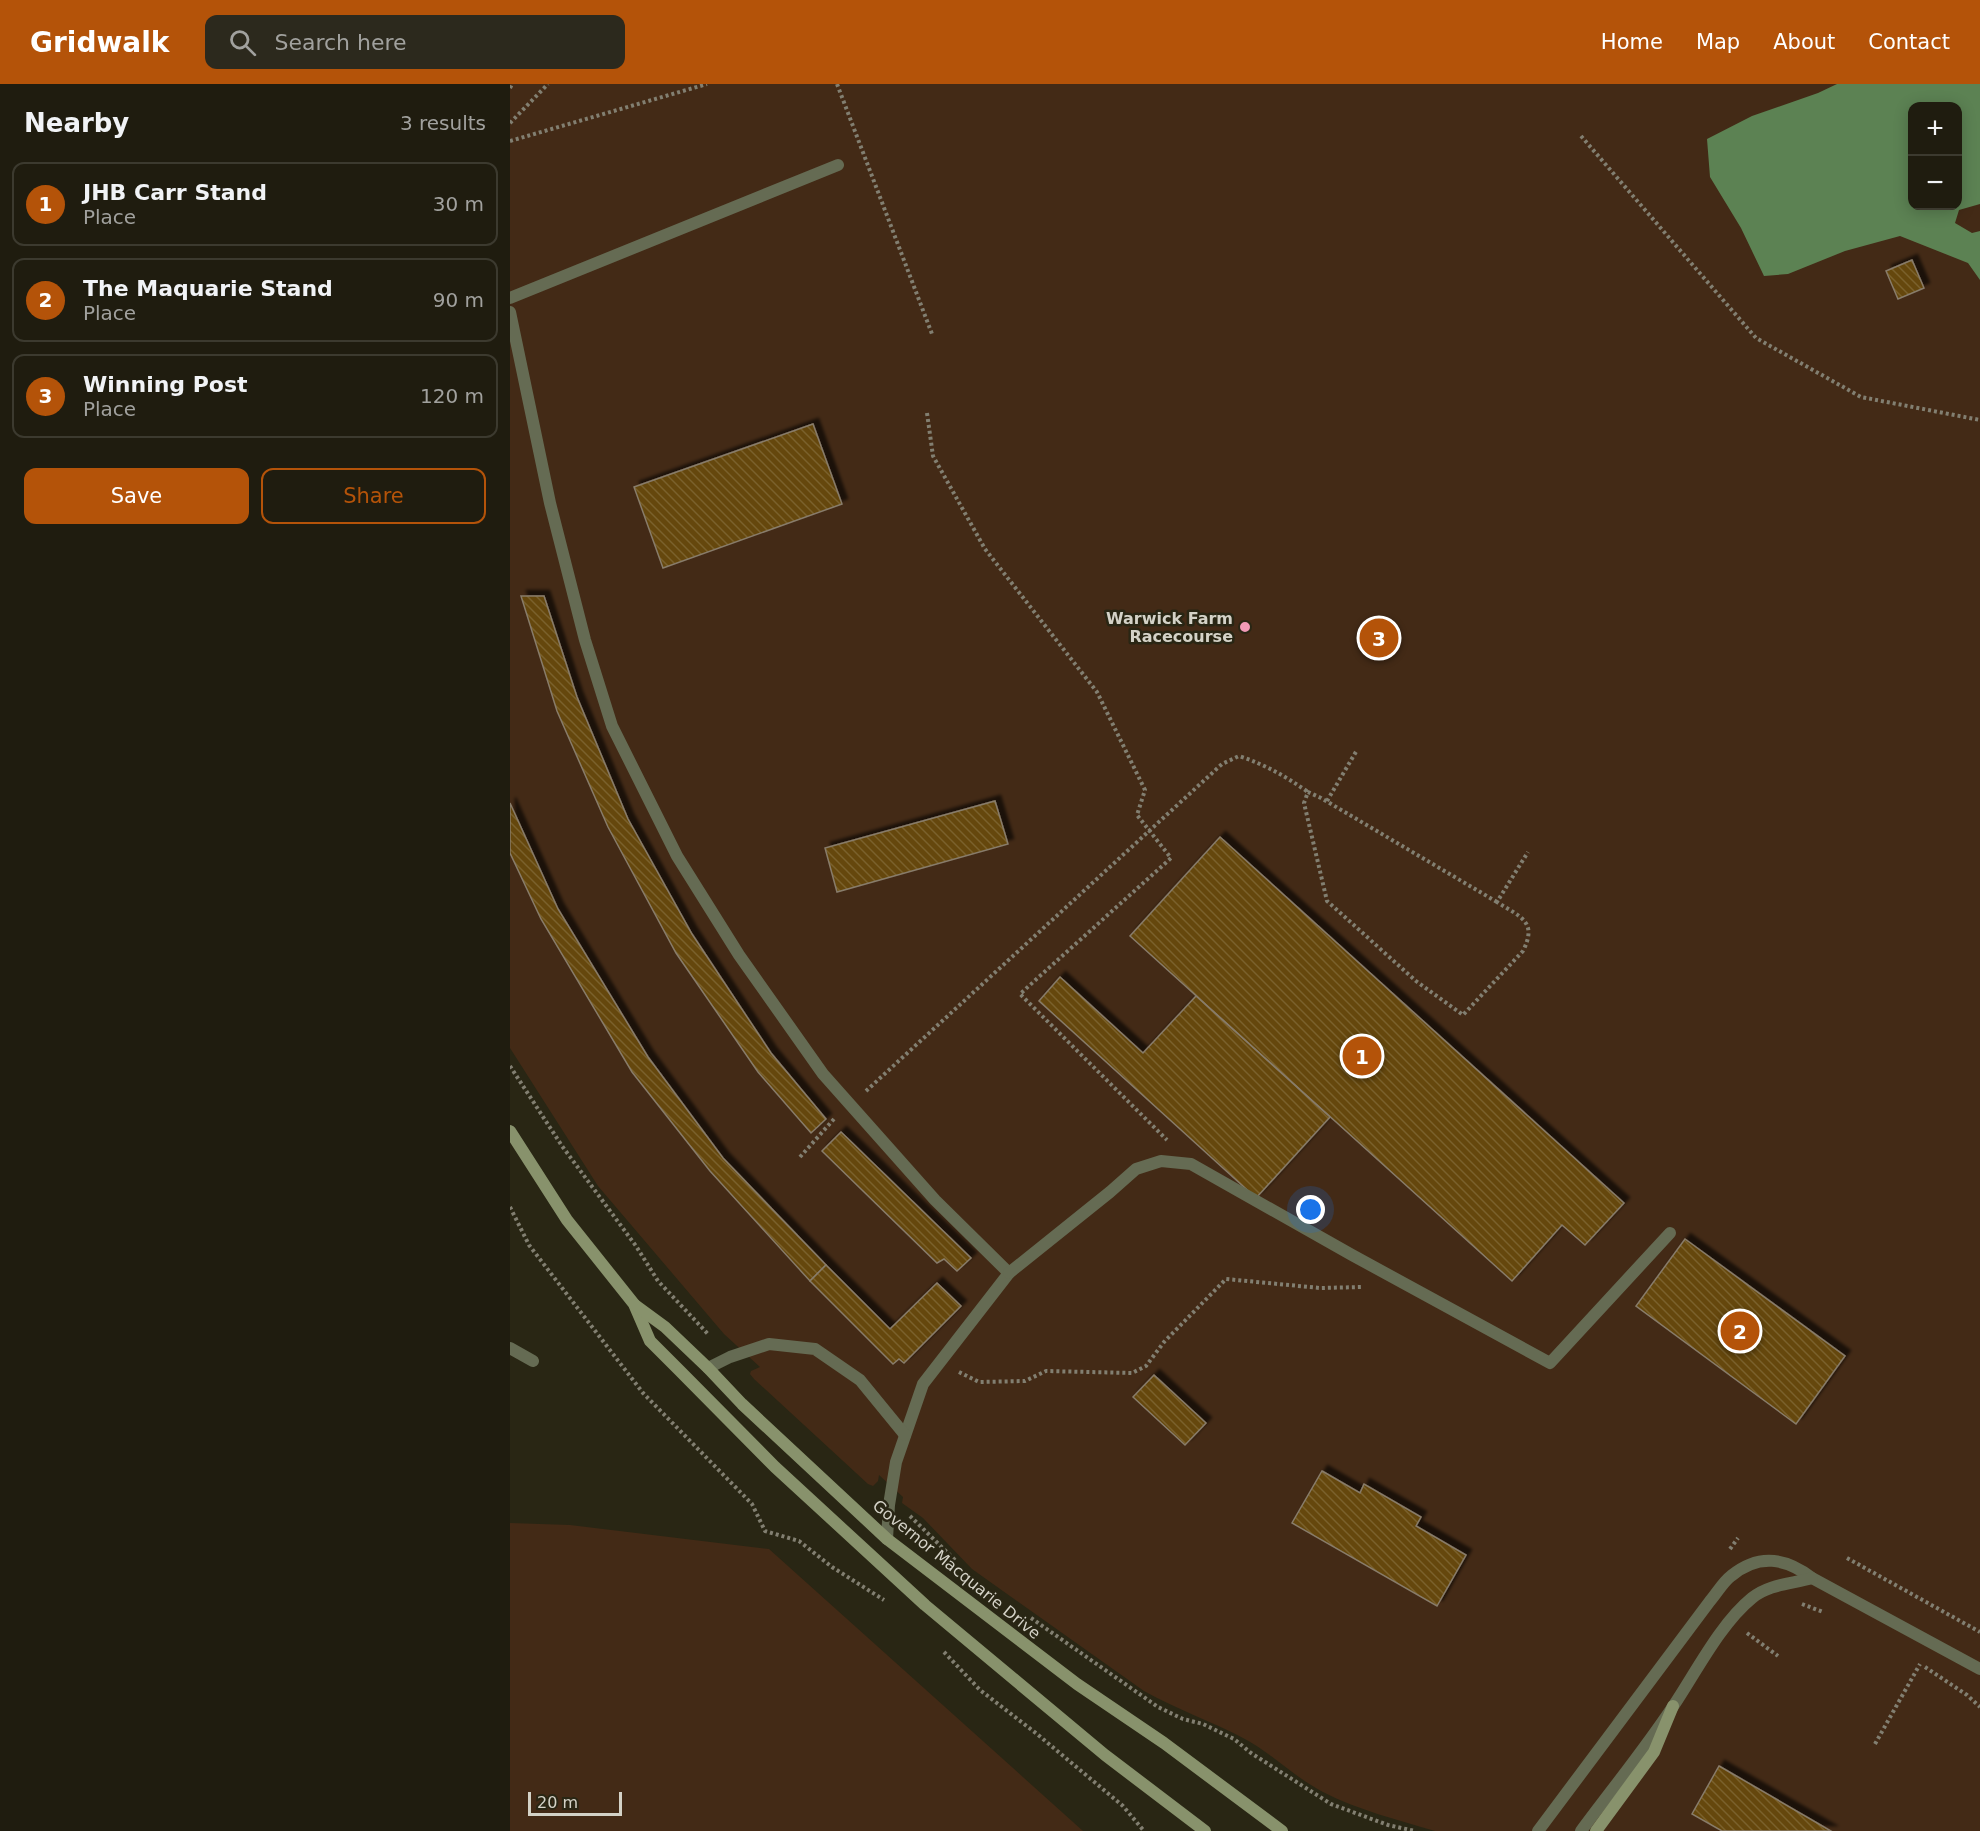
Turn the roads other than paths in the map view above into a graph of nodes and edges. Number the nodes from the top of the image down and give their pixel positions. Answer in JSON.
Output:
{"nodes":[{"id":1,"x":838,"y":165,"type":"dead end"},
{"id":2,"x":510,"y":298,"type":"edge"},
{"id":3,"x":510,"y":312,"type":"edge"},
{"id":4,"x":510,"y":1131,"type":"edge"},
{"id":5,"x":1670,"y":1233,"type":"dead end"},
{"id":6,"x":1009,"y":1273,"type":"junction"},
{"id":7,"x":634,"y":1304,"type":"junction"},
{"id":8,"x":510,"y":1348,"type":"edge"},
{"id":9,"x":533,"y":1361,"type":"dead end"},
{"id":10,"x":708,"y":1368,"type":"junction"},
{"id":11,"x":905,"y":1435,"type":"junction"},
{"id":12,"x":887,"y":1539,"type":"junction"},
{"id":13,"x":1812,"y":1578,"type":"junction"},
{"id":14,"x":1980,"y":1669,"type":"edge"},
{"id":15,"x":1673,"y":1706,"type":"junction"},
{"id":16,"x":1204,"y":1831,"type":"edge"},
{"id":17,"x":1282,"y":1831,"type":"edge"},
{"id":18,"x":1538,"y":1831,"type":"edge"},
{"id":19,"x":1581,"y":1831,"type":"edge"},
{"id":20,"x":1596,"y":1831,"type":"edge"}],
"edges":[{"from":1,"to":2,"type":"lane"},
{"from":3,"to":6,"type":"lane"},
{"from":4,"to":7,"type":"main road","name":"Governor Macquarie Drive"},
{"from":5,"to":6,"type":"lane"},
{"from":6,"to":11,"type":"lane"},
{"from":7,"to":10,"type":"main road","name":"Governor Macquarie Drive"},
{"from":7,"to":16,"type":"main road","name":"Governor Macquarie Drive"},
{"from":8,"to":9,"type":"lane"},
{"from":10,"to":11,"type":"lane"},
{"from":10,"to":12,"type":"main road","name":"Governor Macquarie Drive"},
{"from":11,"to":12,"type":"lane"},
{"from":12,"to":17,"type":"main road","name":"Governor Macquarie Drive"},
{"from":13,"to":14,"type":"lane"},
{"from":13,"to":15,"type":"lane"},
{"from":13,"to":18,"type":"lane"},
{"from":15,"to":19,"type":"lane"},
{"from":15,"to":20,"type":"main road"}]}
